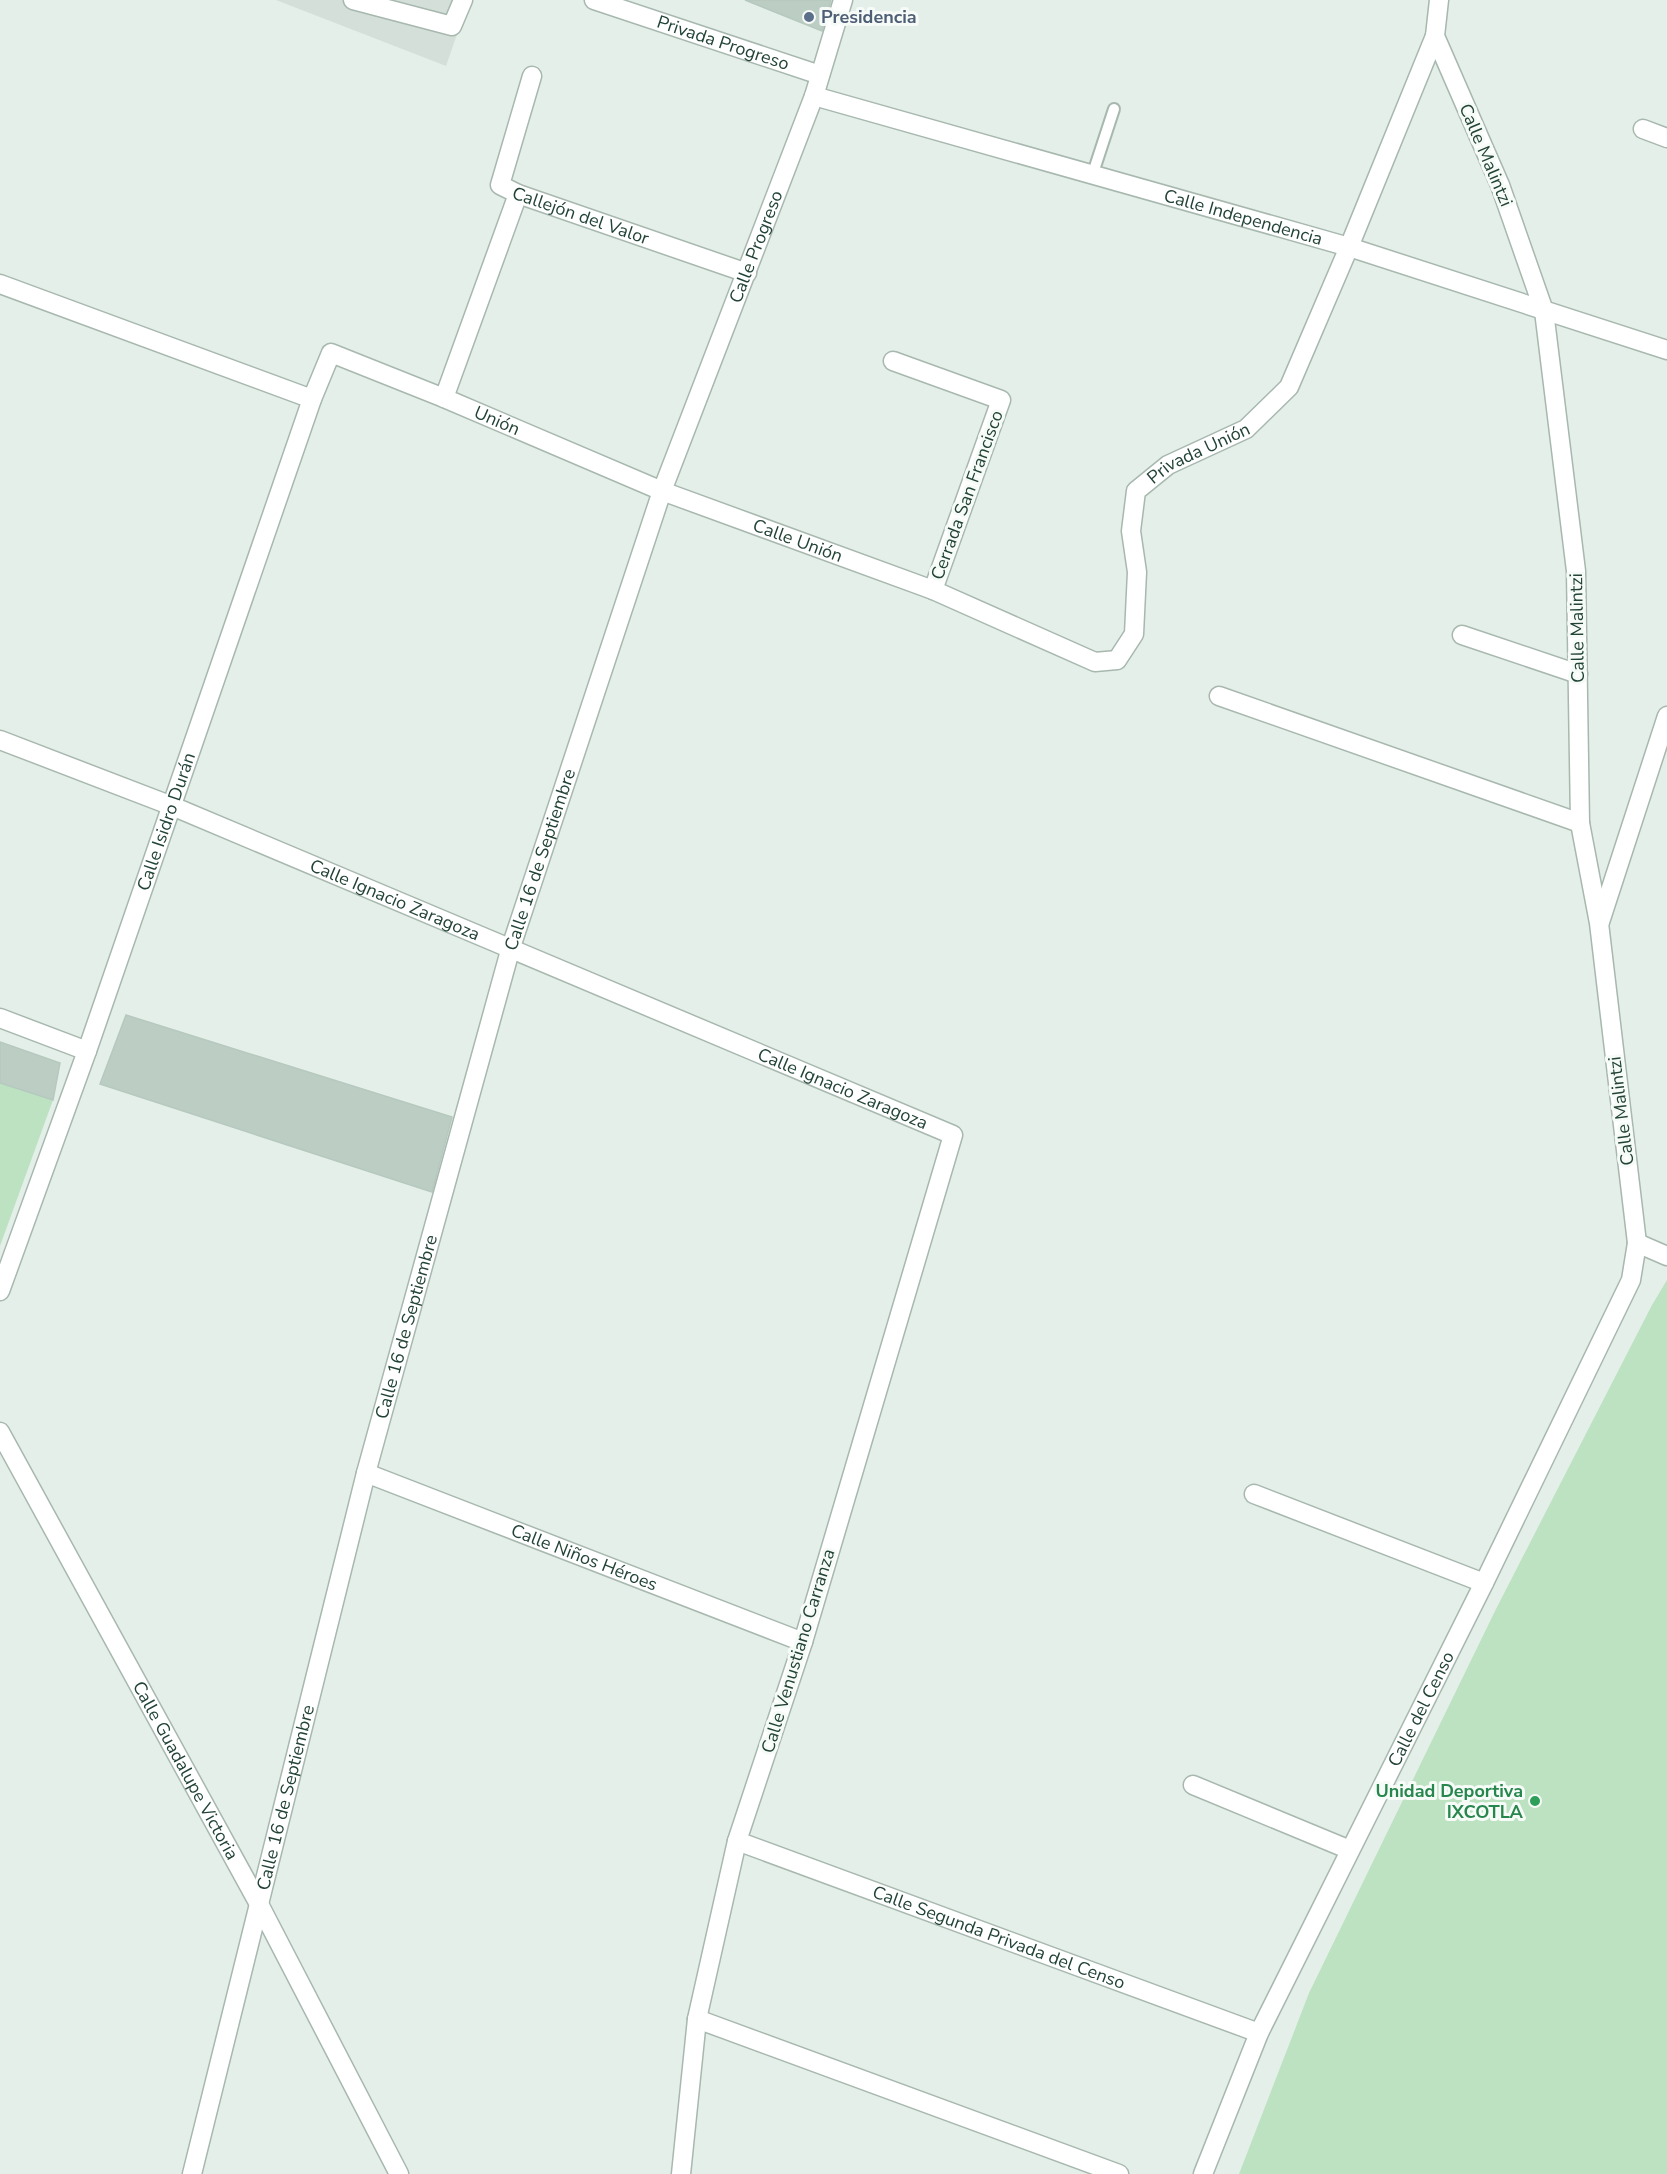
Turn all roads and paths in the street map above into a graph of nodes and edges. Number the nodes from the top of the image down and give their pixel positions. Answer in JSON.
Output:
{"nodes":[{"id":1,"x":353,"y":0,"type":"edge"},
{"id":2,"x":463,"y":0,"type":"edge"},
{"id":3,"x":594,"y":0,"type":"edge"},
{"id":4,"x":843,"y":0,"type":"edge"},
{"id":5,"x":1434,"y":2,"type":"edge"},
{"id":6,"x":1435,"y":36,"type":"junction"},
{"id":7,"x":820,"y":75,"type":"junction"},
{"id":8,"x":532,"y":76,"type":"dead end"},
{"id":9,"x":814,"y":96,"type":"junction"},
{"id":10,"x":1114,"y":109,"type":"dead end"},
{"id":11,"x":1643,"y":129,"type":"dead end"},
{"id":12,"x":1667,"y":138,"type":"edge"},
{"id":13,"x":1093,"y":173,"type":"junction"},
{"id":14,"x":518,"y":194,"type":"junction"},
{"id":15,"x":1349,"y":247,"type":"junction"},
{"id":16,"x":747,"y":273,"type":"junction"},
{"id":17,"x":0,"y":284,"type":"edge"},
{"id":18,"x":1544,"y":311,"type":"junction"},
{"id":19,"x":1667,"y":350,"type":"edge"},
{"id":20,"x":331,"y":353,"type":"joint"},
{"id":21,"x":893,"y":361,"type":"dead end"},
{"id":22,"x":444,"y":398,"type":"junction"},
{"id":23,"x":312,"y":399,"type":"junction"},
{"id":24,"x":662,"y":491,"type":"junction"},
{"id":25,"x":933,"y":590,"type":"junction"},
{"id":26,"x":1461,"y":635,"type":"dead end"},
{"id":27,"x":1578,"y":674,"type":"junction"},
{"id":28,"x":1220,"y":696,"type":"dead end"},
{"id":29,"x":1667,"y":716,"type":"edge"},
{"id":30,"x":0,"y":740,"type":"edge"},
{"id":31,"x":172,"y":806,"type":"junction"},
{"id":32,"x":1580,"y":824,"type":"junction"},
{"id":33,"x":1599,"y":923,"type":"junction"},
{"id":34,"x":511,"y":947,"type":"junction"},
{"id":35,"x":0,"y":1018,"type":"edge"},
{"id":36,"x":87,"y":1051,"type":"junction"},
{"id":37,"x":953,"y":1135,"type":"joint"},
{"id":38,"x":1637,"y":1243,"type":"junction"},
{"id":39,"x":1667,"y":1256,"type":"edge"},
{"id":40,"x":0,"y":1291,"type":"edge"},
{"id":41,"x":0,"y":1432,"type":"edge"},
{"id":42,"x":366,"y":1473,"type":"junction"},
{"id":43,"x":1254,"y":1494,"type":"dead end"},
{"id":44,"x":1484,"y":1583,"type":"junction"},
{"id":45,"x":803,"y":1642,"type":"junction"},
{"id":46,"x":1193,"y":1785,"type":"dead end"},
{"id":47,"x":737,"y":1841,"type":"junction"},
{"id":48,"x":1350,"y":1850,"type":"junction"},
{"id":49,"x":260,"y":1906,"type":"junction"},
{"id":50,"x":697,"y":2019,"type":"junction"},
{"id":51,"x":1259,"y":2033,"type":"junction"},
{"id":52,"x":192,"y":2174,"type":"edge"},
{"id":53,"x":399,"y":2174,"type":"edge"},
{"id":54,"x":681,"y":2174,"type":"edge"},
{"id":55,"x":1119,"y":2174,"type":"edge"},
{"id":56,"x":1203,"y":2174,"type":"edge"}],
"edges":[{"from":1,"to":2,"type":"street"},
{"from":3,"to":7,"type":"street","name":"Privada Progreso"},
{"from":4,"to":7,"type":"street","name":"Calle Progreso"},
{"from":5,"to":6,"type":"street","name":"Calle Malintzi"},
{"from":6,"to":15,"type":"street"},
{"from":6,"to":18,"type":"street","name":"Calle Malintzi"},
{"from":7,"to":9,"type":"street","name":"Calle Progreso"},
{"from":8,"to":14,"type":"street"},
{"from":9,"to":13,"type":"street","name":"Calle Independencia"},
{"from":9,"to":16,"type":"street","name":"Calle Progreso"},
{"from":10,"to":13,"type":"lane"},
{"from":11,"to":12,"type":"street"},
{"from":13,"to":15,"type":"street","name":"Calle Independencia"},
{"from":14,"to":16,"type":"street","name":"Callejón del Valor"},
{"from":14,"to":22,"type":"street","name":"Callejón del Valor"},
{"from":15,"to":18,"type":"street","name":"Calle Independencia"},
{"from":15,"to":25,"type":"street","name":"Privada Unión"},
{"from":16,"to":24,"type":"street","name":"Calle Progreso"},
{"from":17,"to":23,"type":"street"},
{"from":18,"to":19,"type":"street","name":"Calle Independencia"},
{"from":18,"to":27,"type":"street","name":"Calle Malintzi"},
{"from":20,"to":22,"type":"street","name":"Unión"},
{"from":20,"to":23,"type":"street","name":"Calle Isidro Durán"},
{"from":21,"to":25,"type":"street","name":"Cerrada San Francisco"},
{"from":22,"to":24,"type":"street","name":"Unión"},
{"from":23,"to":31,"type":"street","name":"Calle Isidro Durán"},
{"from":24,"to":25,"type":"street","name":"Calle Unión"},
{"from":24,"to":34,"type":"street","name":"Calle 16 de Septiembre"},
{"from":26,"to":27,"type":"street"},
{"from":27,"to":32,"type":"street","name":"Calle Malintzi"},
{"from":28,"to":32,"type":"street"},
{"from":29,"to":33,"type":"street"},
{"from":30,"to":31,"type":"street","name":"Calle Ignacio Zaragoza"},
{"from":31,"to":34,"type":"street","name":"Calle Ignacio Zaragoza"},
{"from":31,"to":36,"type":"street","name":"Calle Isidro Durán"},
{"from":32,"to":33,"type":"street","name":"Calle Malintzi"},
{"from":33,"to":38,"type":"street","name":"Calle Malintzi"},
{"from":34,"to":37,"type":"street","name":"Calle Ignacio Zaragoza"},
{"from":34,"to":42,"type":"street","name":"Calle 16 de Septiembre"},
{"from":35,"to":36,"type":"street"},
{"from":36,"to":40,"type":"street","name":"Calle Isidro Durán"},
{"from":37,"to":45,"type":"street","name":"Calle Venustiano Carranza"},
{"from":38,"to":39,"type":"street"},
{"from":38,"to":44,"type":"street","name":"Calle del Censo"},
{"from":41,"to":49,"type":"street","name":"Calle Guadalupe Victoria"},
{"from":42,"to":45,"type":"street","name":"Calle Niños Héroes"},
{"from":42,"to":49,"type":"street","name":"Calle 16 de Septiembre"},
{"from":43,"to":44,"type":"street"},
{"from":44,"to":48,"type":"street","name":"Calle del Censo"},
{"from":45,"to":47,"type":"street","name":"Calle Venustiano Carranza"},
{"from":46,"to":48,"type":"street"},
{"from":47,"to":50,"type":"street","name":"Calle Venustiano Carranza"},
{"from":47,"to":51,"type":"street","name":"Calle Segunda Privada del Censo"},
{"from":48,"to":51,"type":"street","name":"Calle del Censo"},
{"from":49,"to":52,"type":"street","name":"Calle 16 de Septiembre"},
{"from":49,"to":53,"type":"street","name":"Calle Guadalupe Victoria"},
{"from":50,"to":54,"type":"street","name":"Calle Venustiano Carranza"},
{"from":50,"to":55,"type":"street"},
{"from":51,"to":56,"type":"street","name":"Calle del Censo"}]}
